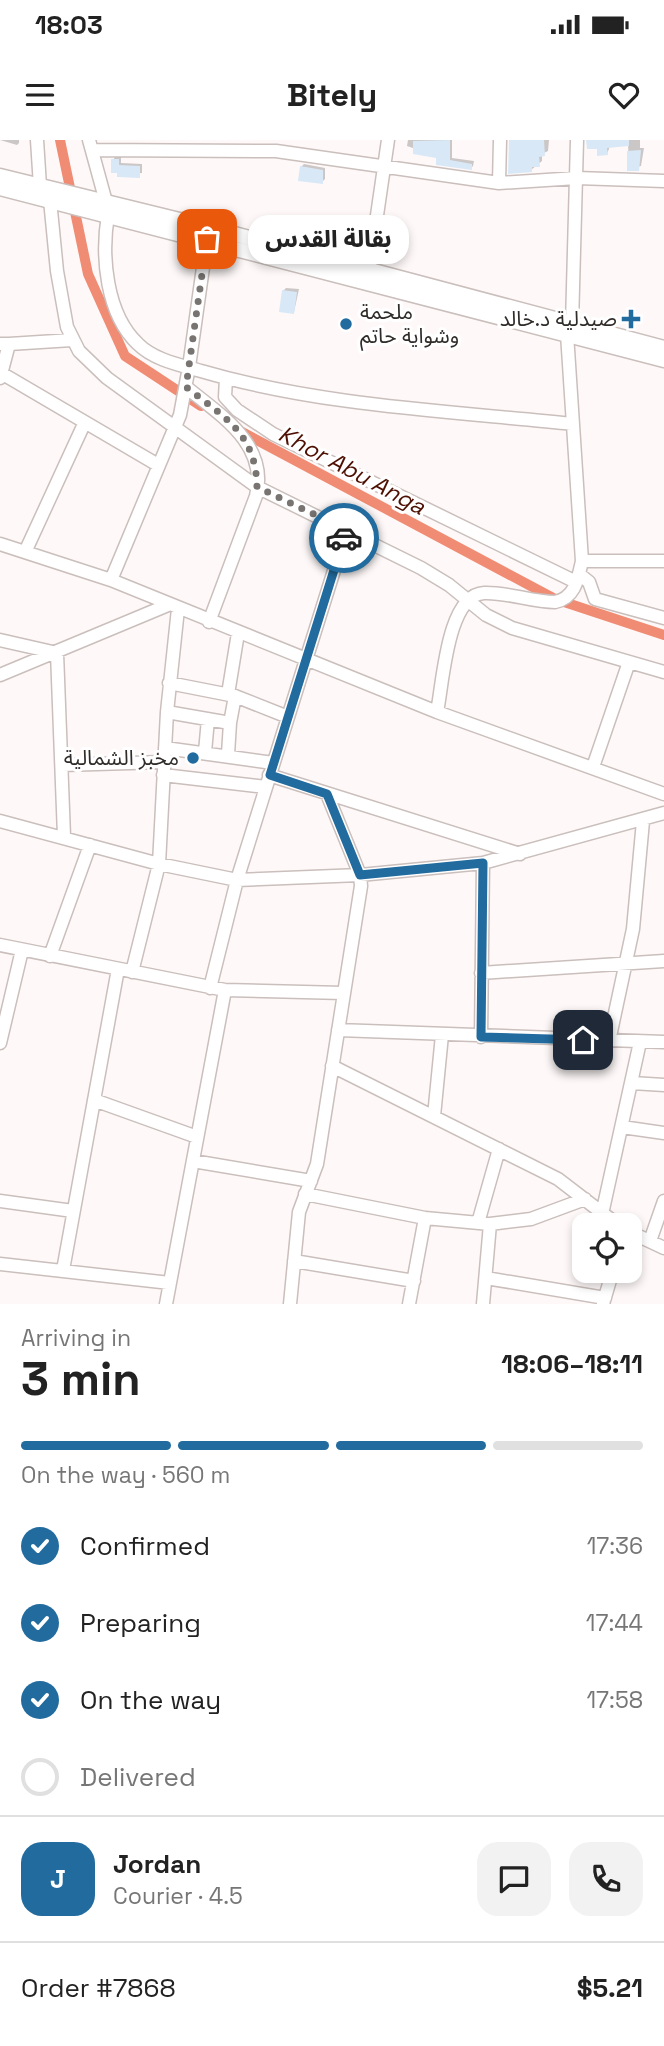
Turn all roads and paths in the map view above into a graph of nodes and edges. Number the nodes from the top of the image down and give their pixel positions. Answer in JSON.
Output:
{"nodes":[{"id":1,"x":37,"y":140,"type":"edge"},
{"id":2,"x":388,"y":140,"type":"edge"},
{"id":3,"x":500,"y":140,"type":"edge"},
{"id":4,"x":577,"y":140,"type":"edge"},
{"id":5,"x":91,"y":145,"type":"edge"},
{"id":6,"x":386,"y":166,"type":"junction"},
{"id":7,"x":0,"y":176,"type":"edge"},
{"id":8,"x":577,"y":177,"type":"junction"},
{"id":9,"x":664,"y":181,"type":"edge"},
{"id":10,"x":499,"y":183,"type":"junction"},
{"id":11,"x":0,"y":188,"type":"edge"},
{"id":12,"x":50,"y":195,"type":"junction"},
{"id":13,"x":102,"y":207,"type":"junction"},
{"id":14,"x":207,"y":239,"type":"junction"},
{"id":15,"x":369,"y":270,"type":"junction"},
{"id":16,"x":570,"y":329,"type":"junction"},
{"id":17,"x":72,"y":340,"type":"junction"},
{"id":18,"x":616,"y":341,"type":"junction"},
{"id":19,"x":5,"y":344,"type":"edge"},
{"id":20,"x":664,"y":348,"type":"edge"},
{"id":21,"x":664,"y":360,"type":"edge"},
{"id":22,"x":190,"y":367,"type":"junction"},
{"id":23,"x":1,"y":375,"type":"edge"},
{"id":24,"x":226,"y":378,"type":"junction"},
{"id":25,"x":186,"y":387,"type":"junction"},
{"id":26,"x":85,"y":424,"type":"junction"},
{"id":27,"x":573,"y":424,"type":"junction"},
{"id":28,"x":175,"y":428,"type":"junction"},
{"id":29,"x":158,"y":465,"type":"junction"},
{"id":30,"x":257,"y":487,"type":"junction"},
{"id":31,"x":347,"y":530,"type":"junction"},
{"id":32,"x":0,"y":544,"type":"edge"},
{"id":33,"x":26,"y":550,"type":"junction"},
{"id":34,"x":582,"y":561,"type":"junction"},
{"id":35,"x":664,"y":561,"type":"edge"},
{"id":36,"x":577,"y":578,"type":"junction"},
{"id":37,"x":111,"y":580,"type":"junction"},
{"id":38,"x":466,"y":600,"type":"junction"},
{"id":39,"x":173,"y":607,"type":"junction"},
{"id":40,"x":664,"y":618,"type":"edge"},
{"id":41,"x":209,"y":622,"type":"junction"},
{"id":42,"x":238,"y":633,"type":"junction"},
{"id":43,"x":0,"y":640,"type":"edge"},
{"id":44,"x":57,"y":653,"type":"junction"},
{"id":45,"x":305,"y":660,"type":"junction"},
{"id":46,"x":629,"y":662,"type":"junction"},
{"id":47,"x":664,"y":672,"type":"edge"},
{"id":48,"x":0,"y":675,"type":"edge"},
{"id":49,"x":169,"y":683,"type":"junction"},
{"id":50,"x":232,"y":695,"type":"junction"},
{"id":51,"x":167,"y":712,"type":"junction"},
{"id":52,"x":437,"y":712,"type":"junction"},
{"id":53,"x":288,"y":717,"type":"junction"},
{"id":54,"x":208,"y":719,"type":"junction"},
{"id":55,"x":230,"y":723,"type":"junction"},
{"id":56,"x":164,"y":748,"type":"junction"},
{"id":57,"x":205,"y":752,"type":"junction"},
{"id":58,"x":228,"y":754,"type":"junction"},
{"id":59,"x":62,"y":765,"type":"junction"},
{"id":60,"x":593,"y":767,"type":"junction"},
{"id":61,"x":164,"y":768,"type":"junction"},
{"id":62,"x":270,"y":775,"type":"junction"},
{"id":63,"x":327,"y":794,"type":"junction"},
{"id":64,"x":664,"y":794,"type":"edge"},
{"id":65,"x":664,"y":813,"type":"edge"},
{"id":66,"x":0,"y":821,"type":"edge"},
{"id":67,"x":643,"y":821,"type":"junction"},
{"id":68,"x":64,"y":836,"type":"junction"},
{"id":69,"x":90,"y":845,"type":"junction"},
{"id":70,"x":522,"y":854,"type":"junction"},
{"id":71,"x":483,"y":863,"type":"junction"},
{"id":72,"x":159,"y":864,"type":"junction"},
{"id":73,"x":360,"y":875,"type":"junction"},
{"id":74,"x":237,"y":880,"type":"junction"},
{"id":75,"x":0,"y":945,"type":"edge"},
{"id":76,"x":22,"y":950,"type":"junction"},
{"id":77,"x":50,"y":956,"type":"junction"},
{"id":78,"x":664,"y":961,"type":"edge"},
{"id":79,"x":626,"y":962,"type":"junction"},
{"id":80,"x":118,"y":969,"type":"junction"},
{"id":81,"x":132,"y":972,"type":"junction"},
{"id":82,"x":481,"y":973,"type":"junction"},
{"id":83,"x":210,"y":988,"type":"junction"},
{"id":84,"x":225,"y":990,"type":"junction"},
{"id":85,"x":343,"y":993,"type":"junction"},
{"id":86,"x":338,"y":1030,"type":"junction"},
{"id":87,"x":442,"y":1035,"type":"junction"},
{"id":88,"x":481,"y":1037,"type":"junction"},
{"id":89,"x":609,"y":1041,"type":"junction"},
{"id":90,"x":640,"y":1042,"type":"junction"},
{"id":91,"x":664,"y":1042,"type":"edge"},
{"id":92,"x":0,"y":1043,"type":"edge"},
{"id":93,"x":332,"y":1066,"type":"junction"},
{"id":94,"x":632,"y":1083,"type":"junction"},
{"id":95,"x":664,"y":1085,"type":"edge"},
{"id":96,"x":94,"y":1100,"type":"junction"},
{"id":97,"x":434,"y":1115,"type":"junction"},
{"id":98,"x":622,"y":1127,"type":"junction"},
{"id":99,"x":664,"y":1133,"type":"edge"},
{"id":100,"x":197,"y":1138,"type":"junction"},
{"id":101,"x":499,"y":1149,"type":"junction"},
{"id":102,"x":193,"y":1161,"type":"junction"},
{"id":103,"x":311,"y":1181,"type":"junction"},
{"id":104,"x":305,"y":1194,"type":"junction"},
{"id":105,"x":585,"y":1199,"type":"junction"},
{"id":106,"x":664,"y":1200,"type":"edge"},
{"id":107,"x":0,"y":1201,"type":"edge"},
{"id":108,"x":73,"y":1211,"type":"junction"},
{"id":109,"x":601,"y":1213,"type":"edge"},
{"id":110,"x":602,"y":1213,"type":"edge"},
{"id":111,"x":425,"y":1218,"type":"junction"},
{"id":112,"x":484,"y":1224,"type":"junction"},
{"id":113,"x":642,"y":1237,"type":"edge"},
{"id":114,"x":650,"y":1241,"type":"junction"},
{"id":115,"x":664,"y":1248,"type":"edge"},
{"id":116,"x":294,"y":1261,"type":"junction"},
{"id":117,"x":0,"y":1264,"type":"edge"},
{"id":118,"x":63,"y":1270,"type":"junction"},
{"id":119,"x":486,"y":1278,"type":"junction"},
{"id":120,"x":414,"y":1281,"type":"junction"},
{"id":121,"x":170,"y":1283,"type":"junction"},
{"id":122,"x":609,"y":1283,"type":"edge"},
{"id":123,"x":604,"y":1301,"type":"edge"},
{"id":124,"x":166,"y":1304,"type":"edge"},
{"id":125,"x":290,"y":1304,"type":"edge"},
{"id":126,"x":409,"y":1304,"type":"edge"},
{"id":127,"x":483,"y":1304,"type":"edge"}],
"edges":[{"from":1,"to":12,"type":"street"},
{"from":2,"to":6,"type":"street"},
{"from":3,"to":10,"type":"street"},
{"from":4,"to":8,"type":"street"},
{"from":5,"to":6,"type":"street"},
{"from":5,"to":13,"type":"street"},
{"from":6,"to":10,"type":"street"},
{"from":6,"to":15,"type":"street"},
{"from":7,"to":12,"type":"main road"},
{"from":8,"to":9,"type":"street"},
{"from":8,"to":10,"type":"street"},
{"from":8,"to":16,"type":"street"},
{"from":11,"to":12,"type":"main road"},
{"from":12,"to":13,"type":"main road"},
{"from":12,"to":17,"type":"street"},
{"from":13,"to":14,"type":"main road"},
{"from":13,"to":15,"type":"main road"},
{"from":13,"to":22,"type":"street"},
{"from":14,"to":16,"type":"main road"},
{"from":14,"to":22,"type":"street"},
{"from":15,"to":16,"type":"main road"},
{"from":16,"to":18,"type":"main road"},
{"from":16,"to":27,"type":"street"},
{"from":17,"to":19,"type":"street"},
{"from":17,"to":28,"type":"street"},
{"from":18,"to":20,"type":"main road"},
{"from":18,"to":21,"type":"main road"},
{"from":19,"to":23,"type":"street"},
{"from":22,"to":24,"type":"street"},
{"from":22,"to":25,"type":"street"},
{"from":23,"to":26,"type":"street"},
{"from":24,"to":27,"type":"street"},
{"from":24,"to":36,"type":"street"},
{"from":25,"to":28,"type":"street"},
{"from":25,"to":30,"type":"street"},
{"from":26,"to":29,"type":"street"},
{"from":26,"to":33,"type":"street"},
{"from":27,"to":34,"type":"street"},
{"from":28,"to":29,"type":"street"},
{"from":28,"to":30,"type":"street"},
{"from":29,"to":37,"type":"street"},
{"from":30,"to":31,"type":"street"},
{"from":30,"to":41,"type":"street"},
{"from":31,"to":38,"type":"street"},
{"from":31,"to":45,"type":"street"},
{"from":32,"to":33,"type":"street"},
{"from":33,"to":37,"type":"street"},
{"from":34,"to":35,"type":"street"},
{"from":34,"to":36,"type":"street"},
{"from":36,"to":38,"type":"street"},
{"from":36,"to":40,"type":"street"},
{"from":37,"to":39,"type":"street"},
{"from":38,"to":46,"type":"street"},
{"from":38,"to":52,"type":"street"},
{"from":39,"to":41,"type":"street"},
{"from":39,"to":44,"type":"street"},
{"from":39,"to":49,"type":"street"},
{"from":41,"to":42,"type":"street"},
{"from":42,"to":45,"type":"street"},
{"from":42,"to":50,"type":"street"},
{"from":43,"to":44,"type":"street"},
{"from":44,"to":48,"type":"street"},
{"from":44,"to":59,"type":"street"},
{"from":45,"to":52,"type":"street"},
{"from":45,"to":53,"type":"street"},
{"from":46,"to":47,"type":"street"},
{"from":46,"to":60,"type":"street"},
{"from":49,"to":50,"type":"street"},
{"from":49,"to":51,"type":"street"},
{"from":50,"to":53,"type":"street"},
{"from":50,"to":55,"type":"street"},
{"from":51,"to":54,"type":"street"},
{"from":51,"to":56,"type":"street"},
{"from":52,"to":60,"type":"street"},
{"from":53,"to":62,"type":"street"},
{"from":54,"to":55,"type":"street"},
{"from":54,"to":57,"type":"street"},
{"from":55,"to":58,"type":"street"},
{"from":56,"to":57,"type":"street"},
{"from":56,"to":61,"type":"street"},
{"from":57,"to":58,"type":"street"},
{"from":58,"to":62,"type":"street"},
{"from":59,"to":61,"type":"street"},
{"from":59,"to":68,"type":"street"},
{"from":60,"to":64,"type":"street"},
{"from":61,"to":62,"type":"street"},
{"from":61,"to":72,"type":"street"},
{"from":62,"to":63,"type":"street"},
{"from":62,"to":74,"type":"street"},
{"from":63,"to":70,"type":"street"},
{"from":63,"to":73,"type":"street"},
{"from":65,"to":67,"type":"street"},
{"from":66,"to":68,"type":"street"},
{"from":67,"to":70,"type":"street"},
{"from":67,"to":79,"type":"street"},
{"from":68,"to":69,"type":"street"},
{"from":69,"to":72,"type":"street"},
{"from":69,"to":77,"type":"street"},
{"from":70,"to":71,"type":"street"},
{"from":71,"to":73,"type":"street"},
{"from":71,"to":82,"type":"street"},
{"from":72,"to":74,"type":"street"},
{"from":72,"to":81,"type":"street"},
{"from":73,"to":74,"type":"street"},
{"from":73,"to":85,"type":"street"},
{"from":74,"to":83,"type":"street"},
{"from":75,"to":76,"type":"street"},
{"from":76,"to":77,"type":"street"},
{"from":76,"to":92,"type":"street"},
{"from":77,"to":80,"type":"street"},
{"from":78,"to":79,"type":"street"},
{"from":79,"to":82,"type":"street"},
{"from":79,"to":89,"type":"street"},
{"from":80,"to":81,"type":"street"},
{"from":80,"to":96,"type":"street"},
{"from":81,"to":83,"type":"street"},
{"from":82,"to":88,"type":"street"},
{"from":83,"to":84,"type":"street"},
{"from":84,"to":85,"type":"street"},
{"from":84,"to":100,"type":"street"},
{"from":85,"to":86,"type":"street"},
{"from":86,"to":87,"type":"street"},
{"from":86,"to":93,"type":"street"},
{"from":87,"to":88,"type":"street"},
{"from":87,"to":97,"type":"street"},
{"from":88,"to":89,"type":"street"},
{"from":89,"to":90,"type":"street"},
{"from":90,"to":91,"type":"street"},
{"from":90,"to":94,"type":"street"},
{"from":93,"to":97,"type":"street"},
{"from":93,"to":103,"type":"street"},
{"from":94,"to":95,"type":"street"},
{"from":94,"to":98,"type":"street"},
{"from":96,"to":100,"type":"street"},
{"from":96,"to":108,"type":"street"},
{"from":97,"to":101,"type":"street"},
{"from":98,"to":99,"type":"street"},
{"from":98,"to":110,"type":"street"},
{"from":100,"to":102,"type":"street"},
{"from":101,"to":105,"type":"street"},
{"from":101,"to":112,"type":"street"},
{"from":102,"to":103,"type":"street"},
{"from":102,"to":121,"type":"street"},
{"from":103,"to":104,"type":"street"},
{"from":104,"to":111,"type":"street"},
{"from":104,"to":116,"type":"street"},
{"from":105,"to":109,"type":"street"},
{"from":105,"to":112,"type":"street"},
{"from":106,"to":114,"type":"street"},
{"from":107,"to":108,"type":"street"},
{"from":108,"to":118,"type":"street"},
{"from":111,"to":112,"type":"street"},
{"from":111,"to":120,"type":"street"},
{"from":112,"to":119,"type":"street"},
{"from":113,"to":114,"type":"street"},
{"from":114,"to":115,"type":"street"},
{"from":116,"to":120,"type":"street"},
{"from":116,"to":125,"type":"street"},
{"from":117,"to":118,"type":"street"},
{"from":118,"to":121,"type":"street"},
{"from":119,"to":123,"type":"street"},
{"from":119,"to":127,"type":"street"},
{"from":120,"to":126,"type":"street"},
{"from":121,"to":124,"type":"street"},
{"from":122,"to":123,"type":"street"}]}
